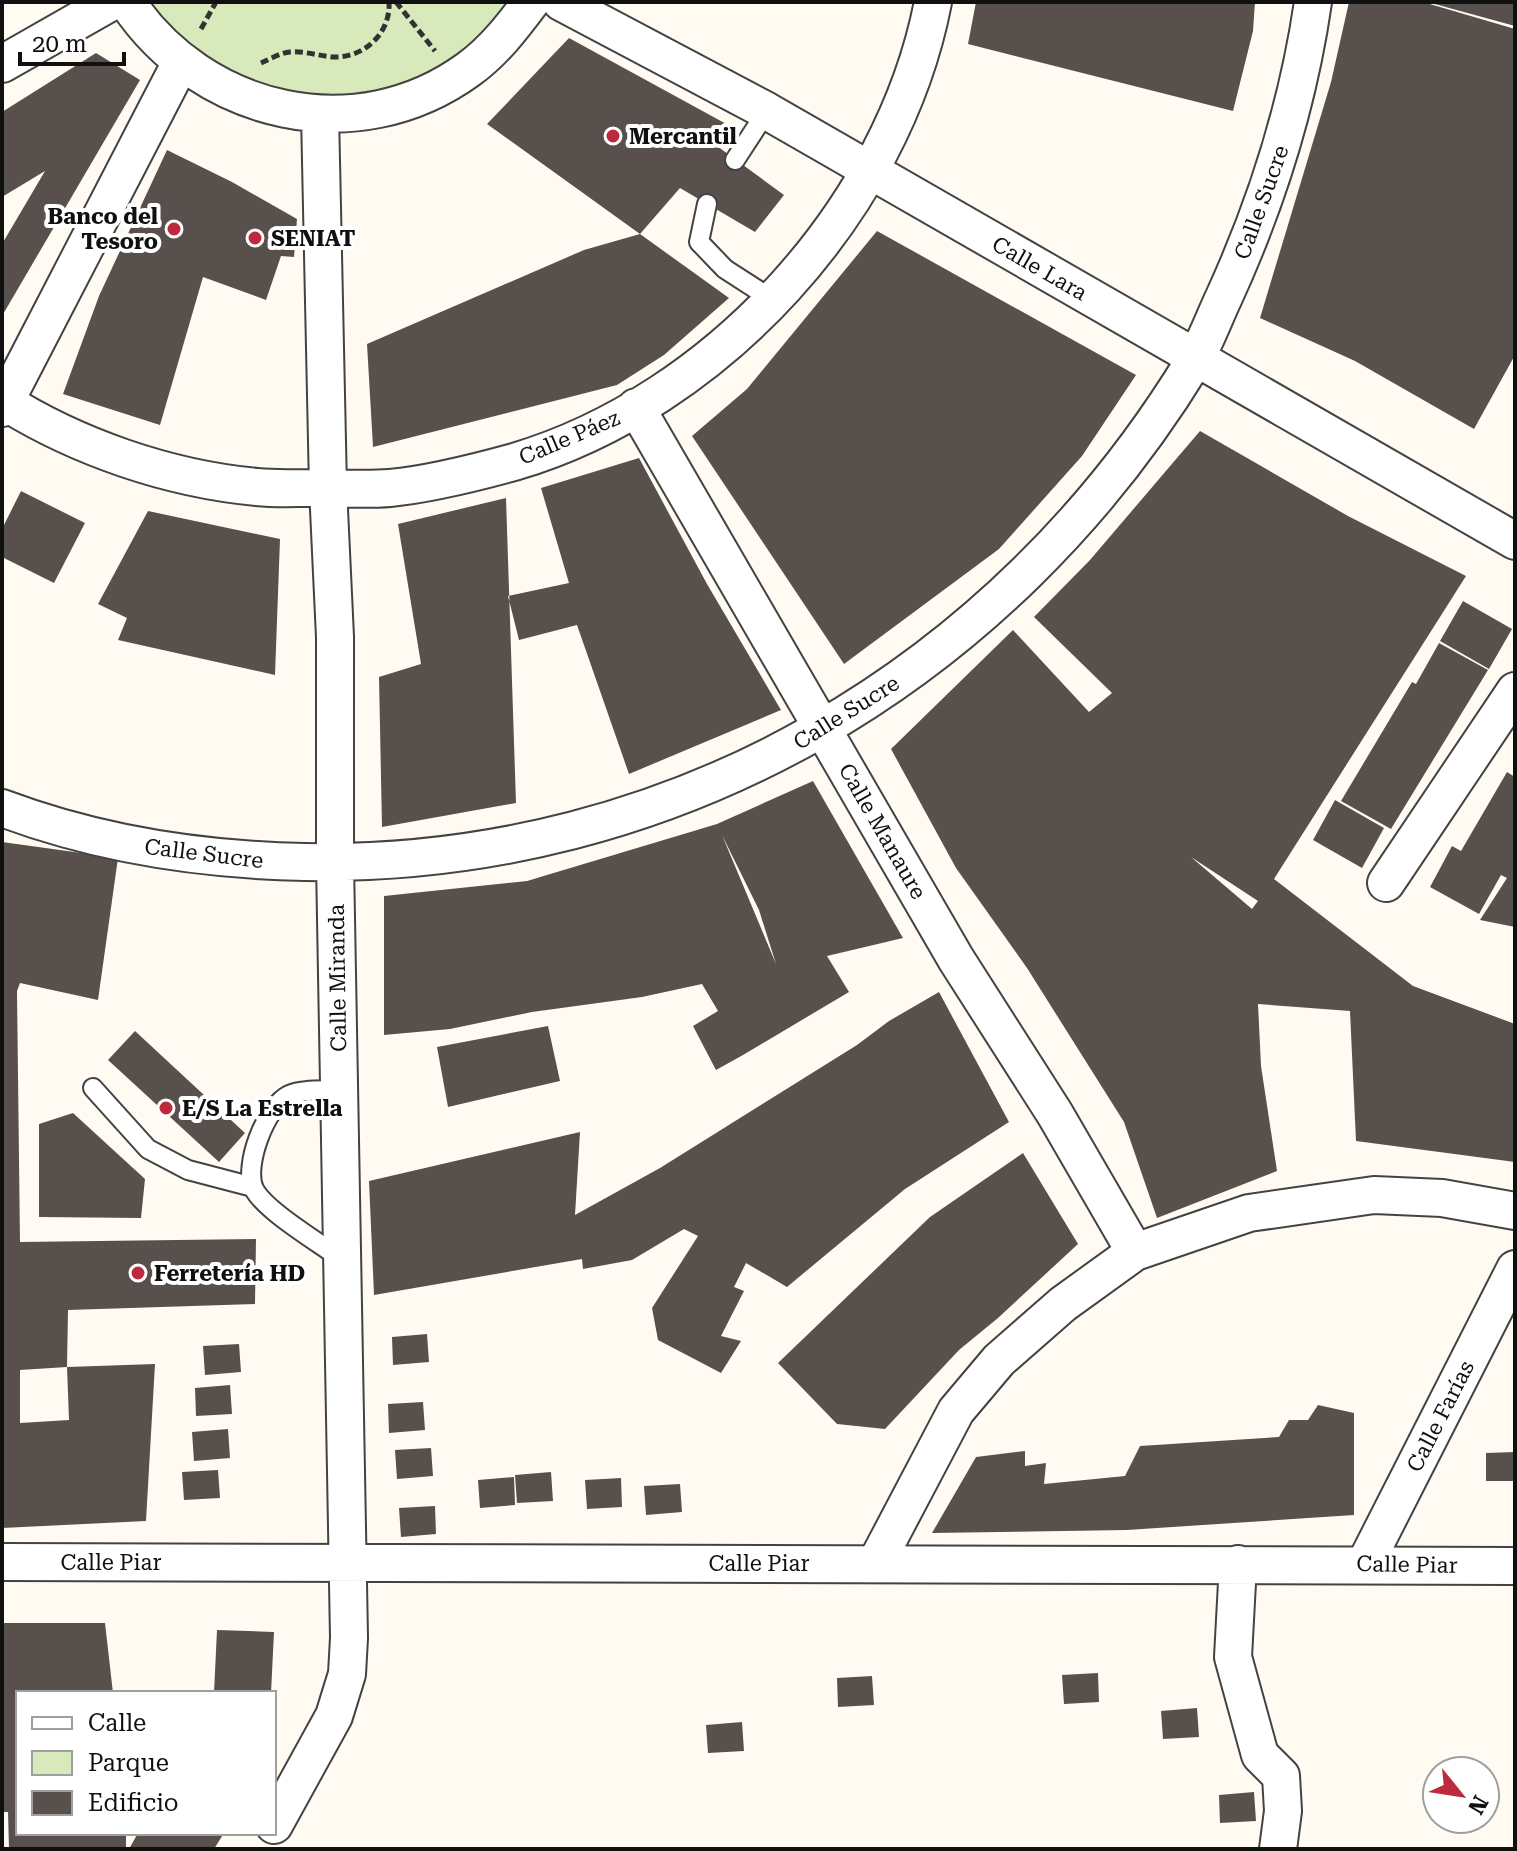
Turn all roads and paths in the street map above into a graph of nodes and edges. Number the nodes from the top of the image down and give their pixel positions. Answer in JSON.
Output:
{"nodes":[{"id":1,"x":111,"y":2,"type":"edge"},
{"id":2,"x":127,"y":2,"type":"edge"},
{"id":3,"x":216,"y":2,"type":"edge"},
{"id":4,"x":389,"y":2,"type":"edge"},
{"id":5,"x":396,"y":2,"type":"edge"},
{"id":6,"x":531,"y":2,"type":"edge"},
{"id":7,"x":561,"y":2,"type":"edge"},
{"id":8,"x":933,"y":2,"type":"edge"},
{"id":9,"x":1313,"y":2,"type":"edge"},
{"id":10,"x":189,"y":49,"type":"junction"},
{"id":11,"x":2,"y":64,"type":"edge"},
{"id":12,"x":455,"y":77,"type":"junction"},
{"id":13,"x":212,"y":83,"type":"junction"},
{"id":14,"x":767,"y":111,"type":"junction"},
{"id":15,"x":320,"y":114,"type":"junction"},
{"id":16,"x":735,"y":160,"type":"dead end"},
{"id":17,"x":871,"y":171,"type":"junction"},
{"id":18,"x":707,"y":204,"type":"dead end"},
{"id":19,"x":773,"y":300,"type":"junction"},
{"id":20,"x":1196,"y":358,"type":"junction"},
{"id":21,"x":3,"y":403,"type":"edge"},
{"id":22,"x":636,"y":407,"type":"junction"},
{"id":23,"x":328,"y":488,"type":"junction"},
{"id":24,"x":1515,"y":541,"type":"edge"},
{"id":25,"x":1515,"y":691,"type":"edge"},
{"id":26,"x":824,"y":729,"type":"junction"},
{"id":27,"x":2,"y":808,"type":"edge"},
{"id":28,"x":335,"y":863,"type":"junction"},
{"id":29,"x":1386,"y":883,"type":"dead end"},
{"id":30,"x":93,"y":1088,"type":"dead end"},
{"id":31,"x":339,"y":1090,"type":"junction"},
{"id":32,"x":253,"y":1187,"type":"junction"},
{"id":33,"x":1515,"y":1211,"type":"edge"},
{"id":34,"x":1135,"y":1252,"type":"junction"},
{"id":35,"x":342,"y":1259,"type":"junction"},
{"id":36,"x":1515,"y":1269,"type":"edge"},
{"id":37,"x":2,"y":1562,"type":"edge"},
{"id":38,"x":347,"y":1563,"type":"junction"},
{"id":39,"x":876,"y":1563,"type":"junction"},
{"id":40,"x":1238,"y":1564,"type":"junction"},
{"id":41,"x":1365,"y":1564,"type":"junction"},
{"id":42,"x":1515,"y":1566,"type":"edge"},
{"id":43,"x":276,"y":1821,"type":"edge"},
{"id":44,"x":1278,"y":1849,"type":"edge"}],
"edges":[{"from":1,"to":11,"type":"street"},
{"from":2,"to":10,"type":"street"},
{"from":3,"to":10,"type":"path"},
{"from":4,"to":13,"type":"path"},
{"from":5,"to":12,"type":"path"},
{"from":6,"to":12,"type":"street"},
{"from":7,"to":14,"type":"street","name":"Calle Lara"},
{"from":8,"to":17,"type":"street","name":"Calle Páez"},
{"from":9,"to":20,"type":"street","name":"Calle Sucre"},
{"from":10,"to":13,"type":"street"},
{"from":10,"to":21,"type":"street"},
{"from":12,"to":15,"type":"street"},
{"from":13,"to":15,"type":"street"},
{"from":14,"to":16,"type":"lane"},
{"from":14,"to":17,"type":"street","name":"Calle Lara"},
{"from":15,"to":23,"type":"street","name":"Calle Miranda"},
{"from":17,"to":19,"type":"street","name":"Calle Páez"},
{"from":17,"to":20,"type":"street","name":"Calle Lara"},
{"from":18,"to":19,"type":"lane"},
{"from":19,"to":22,"type":"street","name":"Calle Páez"},
{"from":20,"to":24,"type":"street","name":"Calle Lara"},
{"from":20,"to":26,"type":"street","name":"Calle Sucre"},
{"from":21,"to":23,"type":"street","name":"Calle Páez"},
{"from":22,"to":23,"type":"street","name":"Calle Páez"},
{"from":22,"to":26,"type":"street","name":"Calle Manaure"},
{"from":23,"to":28,"type":"street","name":"Calle Miranda"},
{"from":25,"to":29,"type":"street"},
{"from":26,"to":28,"type":"street","name":"Calle Sucre"},
{"from":26,"to":34,"type":"street","name":"Calle Manaure"},
{"from":27,"to":28,"type":"street","name":"Calle Sucre"},
{"from":28,"to":31,"type":"street","name":"Calle Miranda"},
{"from":30,"to":32,"type":"lane"},
{"from":31,"to":32,"type":"lane"},
{"from":31,"to":35,"type":"street","name":"Calle Miranda"},
{"from":32,"to":35,"type":"lane"},
{"from":33,"to":34,"type":"street"},
{"from":34,"to":39,"type":"street"},
{"from":35,"to":38,"type":"street","name":"Calle Miranda"},
{"from":36,"to":41,"type":"street","name":"Calle Farías"},
{"from":37,"to":38,"type":"street","name":"Calle Piar"},
{"from":38,"to":39,"type":"street","name":"Calle Piar"},
{"from":38,"to":43,"type":"street","name":"Calle Miranda"},
{"from":39,"to":40,"type":"street","name":"Calle Piar"},
{"from":40,"to":41,"type":"street","name":"Calle Piar"},
{"from":40,"to":44,"type":"street"},
{"from":41,"to":42,"type":"street","name":"Calle Piar"}]}
